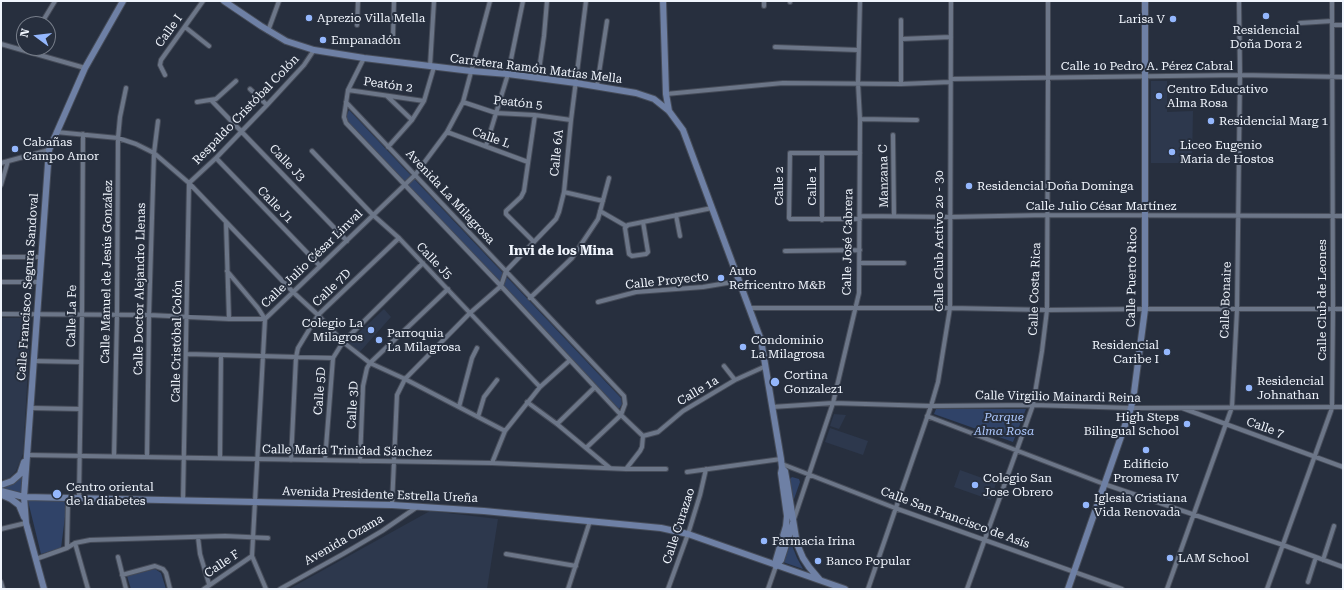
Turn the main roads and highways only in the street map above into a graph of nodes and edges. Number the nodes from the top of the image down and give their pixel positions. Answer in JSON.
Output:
{"nodes":[{"id":1,"x":124,"y":1,"type":"edge"},
{"id":2,"x":224,"y":1,"type":"edge"},
{"id":3,"x":663,"y":1,"type":"edge"},
{"id":4,"x":1145,"y":1,"type":"edge"},
{"id":5,"x":669,"y":111,"type":"junction"},
{"id":6,"x":27,"y":455,"type":"junction"},
{"id":7,"x":782,"y":464,"type":"junction"},
{"id":8,"x":1,"y":485,"type":"edge"},
{"id":9,"x":1,"y":493,"type":"edge"},
{"id":10,"x":24,"y":497,"type":"junction"},
{"id":11,"x":794,"y":521,"type":"junction"},
{"id":12,"x":26,"y":523,"type":"junction"},
{"id":13,"x":776,"y":566,"type":"junction"},
{"id":14,"x":821,"y":581,"type":"junction"},
{"id":15,"x":44,"y":589,"type":"edge"},
{"id":16,"x":845,"y":589,"type":"edge"},
{"id":17,"x":1068,"y":589,"type":"edge"}],
"edges":[{"from":1,"to":6,"type":"main road","name":"Calle Francisco Segura Sandoval"},
{"from":2,"to":5,"type":"main road","name":"Carretera Ramón Matías Mella"},
{"from":3,"to":5,"type":"main road"},
{"from":4,"to":17,"type":"main road","name":"Calle Puerto Rico"},
{"from":5,"to":7,"type":"main road","name":"Carretera Ramón Matías Mella"},
{"from":6,"to":8,"type":"main road"},
{"from":6,"to":10,"type":"main road","name":"Calle Francisco Segura Sandoval"},
{"from":7,"to":11,"type":"main road","name":"Carretera Ramón Matías Mella"},
{"from":7,"to":13,"type":"main road","name":"Carretera Ramón Matías Mella"},
{"from":9,"to":10,"type":"main road","name":"Avenida Presidente Estrella Ureña"},
{"from":9,"to":12,"type":"main road"},
{"from":10,"to":12,"type":"main road","name":"Calle Francisco Segura Sandoval"},
{"from":10,"to":13,"type":"main road","name":"Avenida Presidente Estrella Ureña"},
{"from":11,"to":13,"type":"main road","name":"Calle José Cabrera"},
{"from":11,"to":14,"type":"main road","name":"Carretera Ramón Matías Mella"},
{"from":12,"to":15,"type":"main road","name":"Calle Francisco Segura Sandoval"},
{"from":13,"to":14,"type":"main road","name":"Avenida Presidente Estrella Ureña"},
{"from":14,"to":16,"type":"main road","name":"Avenida Presidente Estrella Ureña"}]}
